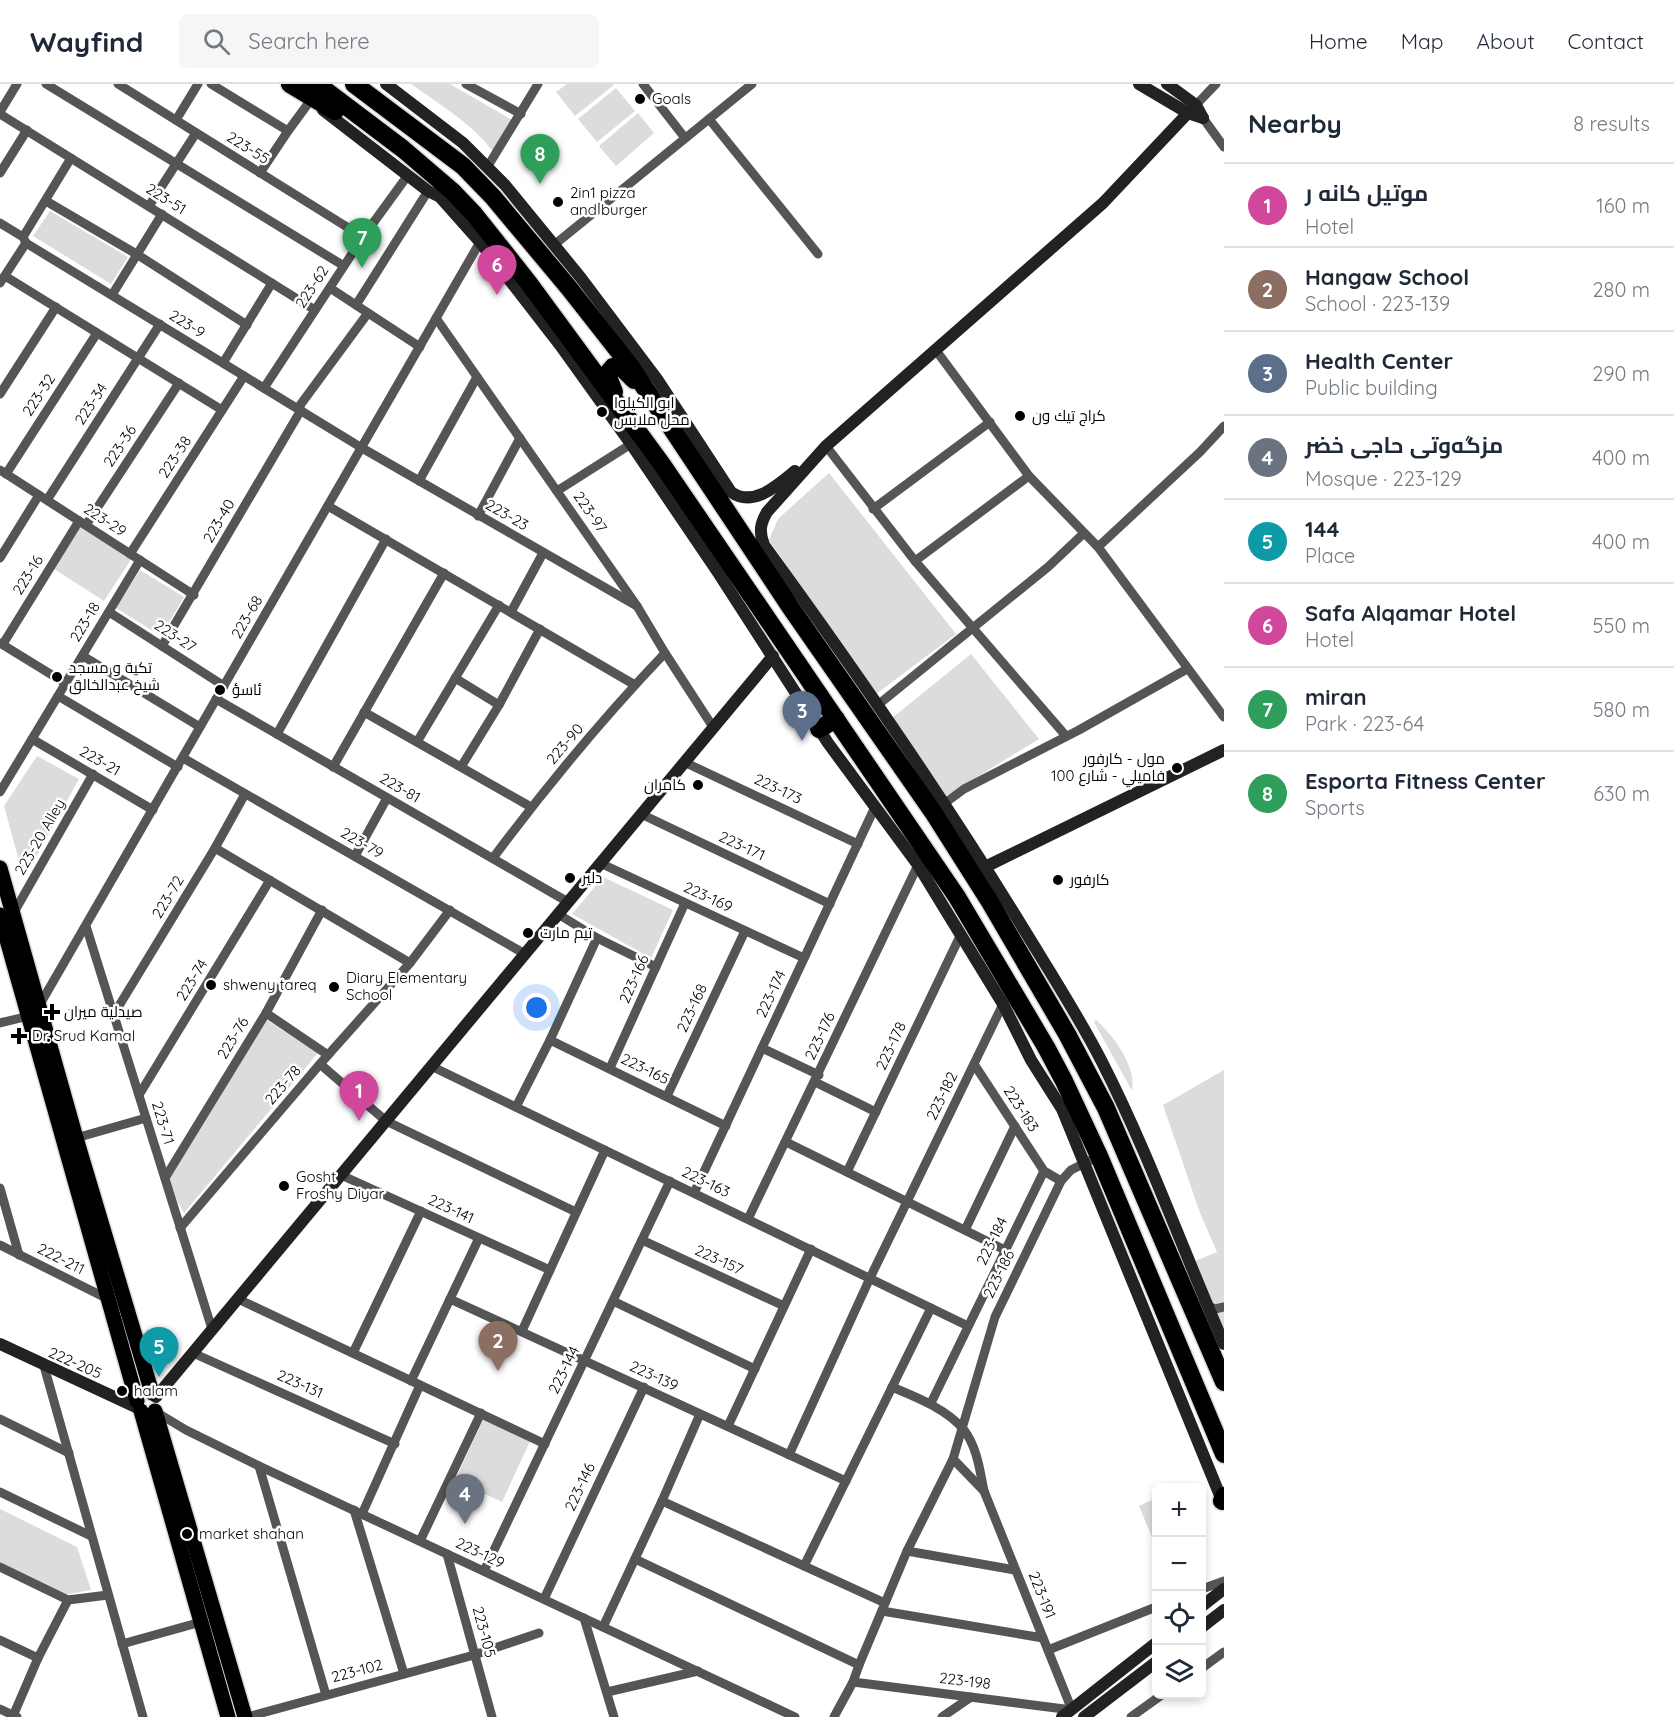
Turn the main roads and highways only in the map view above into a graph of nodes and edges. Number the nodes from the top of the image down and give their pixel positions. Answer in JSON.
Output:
{"nodes":[{"id":1,"x":359,"y":86,"type":"edge"},
{"id":2,"x":305,"y":90,"type":"edge"},
{"id":3,"x":576,"y":288,"type":"junction"},
{"id":4,"x":545,"y":304,"type":"junction"},
{"id":5,"x":663,"y":413,"type":"junction"},
{"id":6,"x":629,"y":419,"type":"junction"},
{"id":7,"x":836,"y":719,"type":"junction"},
{"id":8,"x":819,"y":729,"type":"road end"},
{"id":9,"x":0,"y":868,"type":"edge"},
{"id":10,"x":6,"y":914,"type":"edge"},
{"id":11,"x":34,"y":1011,"type":"junction"},
{"id":12,"x":1142,"y":1262,"type":"junction"},
{"id":13,"x":1188,"y":1300,"type":"junction"},
{"id":14,"x":1178,"y":1346,"type":"junction"},
{"id":15,"x":1222,"y":1379,"type":"edge"},
{"id":16,"x":147,"y":1404,"type":"junction"},
{"id":17,"x":1224,"y":1454,"type":"edge"},
{"id":18,"x":228,"y":1717,"type":"edge"},
{"id":19,"x":246,"y":1717,"type":"edge"}],
"edges":[{"from":1,"to":3,"type":"highway"},
{"from":2,"to":4,"type":"highway"},
{"from":3,"to":4,"type":"highway"},
{"from":3,"to":5,"type":"highway"},
{"from":4,"to":6,"type":"highway"},
{"from":5,"to":6,"type":"highway"},
{"from":5,"to":13,"type":"highway"},
{"from":6,"to":7,"type":"highway"},
{"from":7,"to":8,"type":"highway"},
{"from":7,"to":12,"type":"highway"},
{"from":9,"to":10,"type":"main road"},
{"from":10,"to":11,"type":"main road"},
{"from":11,"to":16,"type":"main road"},
{"from":11,"to":16,"type":"main road"},
{"from":12,"to":13,"type":"highway"},
{"from":12,"to":14,"type":"highway"},
{"from":13,"to":15,"type":"highway"},
{"from":14,"to":15,"type":"highway"},
{"from":14,"to":17,"type":"highway"},
{"from":16,"to":18,"type":"main road"},
{"from":16,"to":19,"type":"main road"}]}
